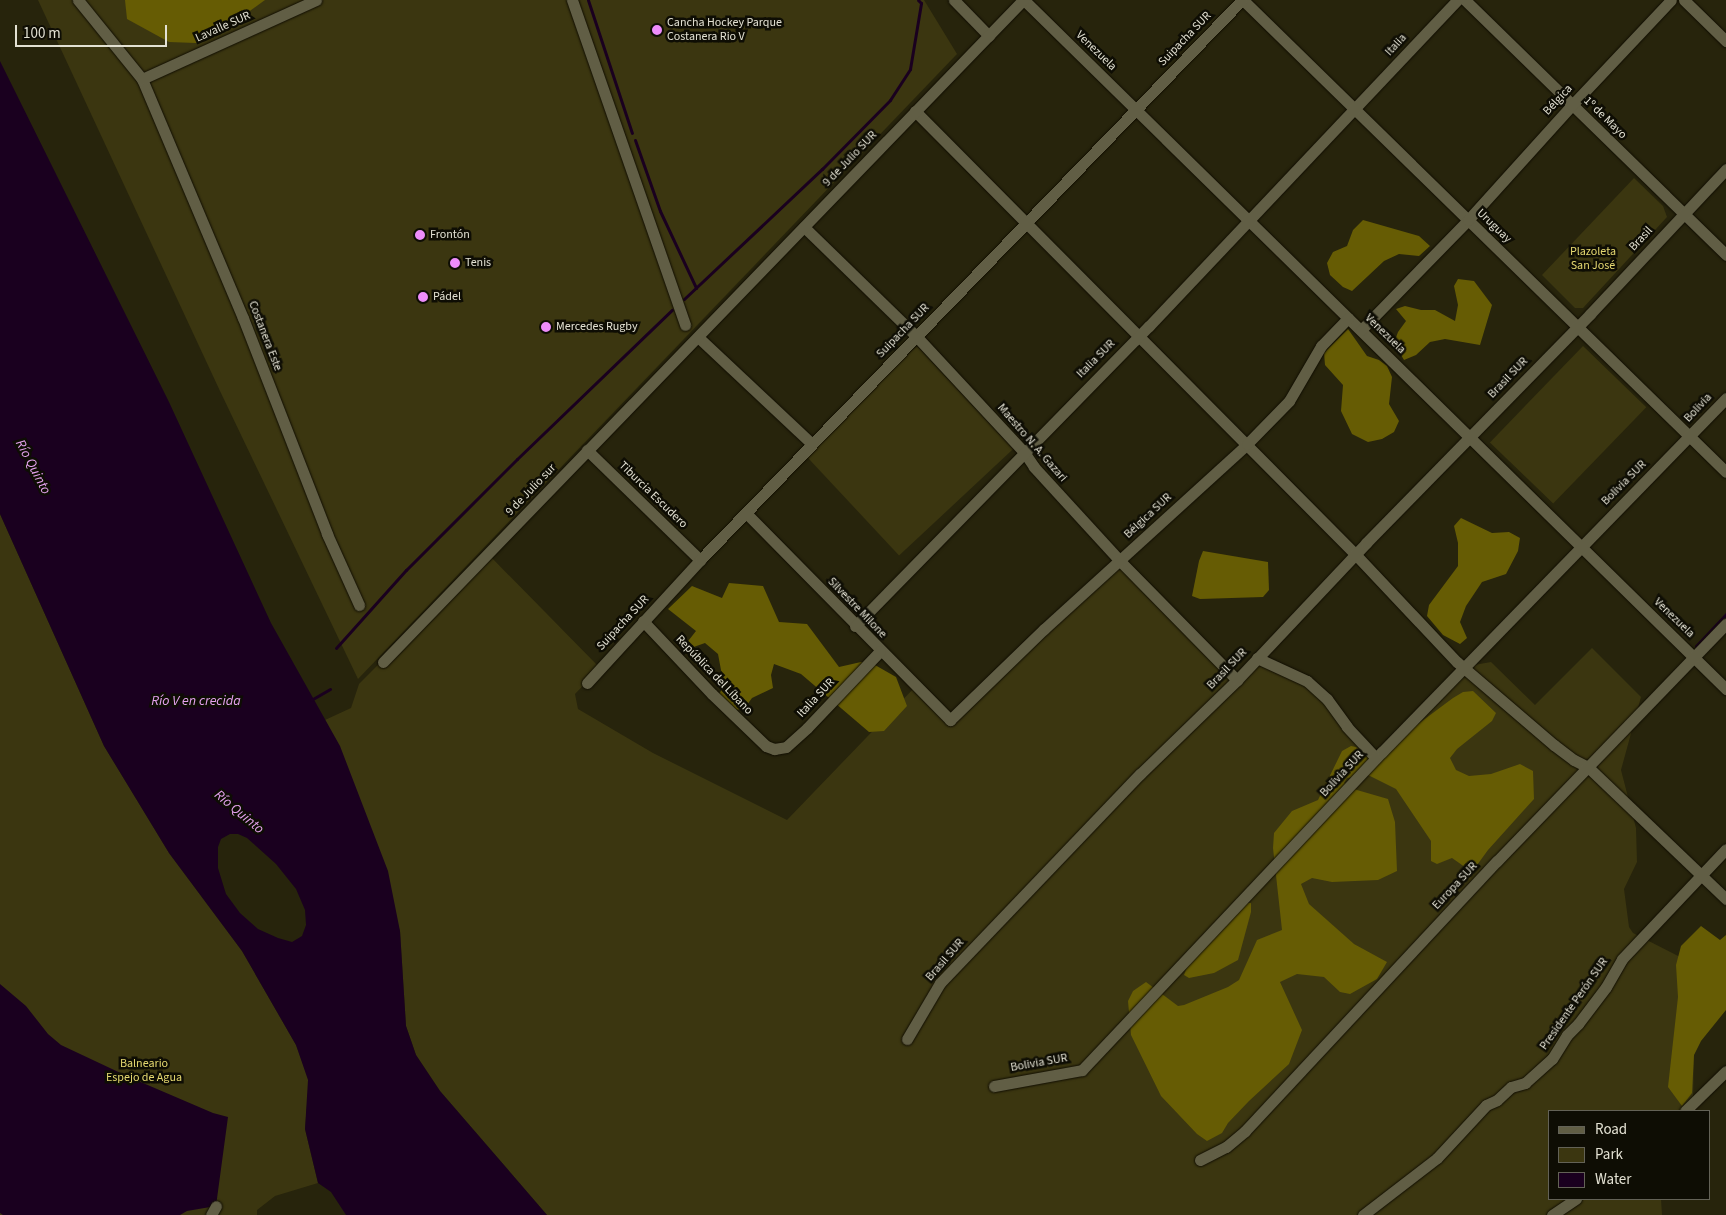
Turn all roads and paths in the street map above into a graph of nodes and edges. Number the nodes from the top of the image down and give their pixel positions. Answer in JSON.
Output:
{"nodes":[{"id":1,"x":78,"y":0,"type":"edge"},
{"id":2,"x":572,"y":0,"type":"edge"},
{"id":3,"x":954,"y":0,"type":"edge"},
{"id":4,"x":1023,"y":0,"type":"edge"},
{"id":5,"x":1243,"y":0,"type":"edge"},
{"id":6,"x":1457,"y":0,"type":"edge"},
{"id":7,"x":1465,"y":0,"type":"edge"},
{"id":8,"x":1671,"y":0,"type":"edge"},
{"id":9,"x":1684,"y":0,"type":"edge"},
{"id":10,"x":308,"y":1,"type":"edge"},
{"id":11,"x":989,"y":36,"type":"junction"},
{"id":12,"x":1726,"y":41,"type":"edge"},
{"id":13,"x":142,"y":78,"type":"junction"},
{"id":14,"x":1572,"y":105,"type":"junction"},
{"id":15,"x":1354,"y":109,"type":"junction"},
{"id":16,"x":1136,"y":110,"type":"junction"},
{"id":17,"x":915,"y":111,"type":"junction"},
{"id":18,"x":1726,"y":169,"type":"edge"},
{"id":19,"x":1683,"y":214,"type":"junction"},
{"id":20,"x":1248,"y":220,"type":"junction"},
{"id":21,"x":1468,"y":220,"type":"junction"},
{"id":22,"x":1026,"y":223,"type":"junction"},
{"id":23,"x":804,"y":227,"type":"junction"},
{"id":24,"x":1726,"y":255,"type":"edge"},
{"id":25,"x":1348,"y":318,"type":"junction"},
{"id":26,"x":685,"y":325,"type":"dead end"},
{"id":27,"x":1577,"y":327,"type":"junction"},
{"id":28,"x":1361,"y":330,"type":"junction"},
{"id":29,"x":1139,"y":335,"type":"junction"},
{"id":30,"x":698,"y":337,"type":"junction"},
{"id":31,"x":917,"y":337,"type":"junction"},
{"id":32,"x":1726,"y":398,"type":"edge"},
{"id":33,"x":1470,"y":436,"type":"junction"},
{"id":34,"x":1690,"y":437,"type":"junction"},
{"id":35,"x":812,"y":444,"type":"junction"},
{"id":36,"x":1247,"y":444,"type":"junction"},
{"id":37,"x":587,"y":450,"type":"junction"},
{"id":38,"x":1024,"y":452,"type":"junction"},
{"id":39,"x":1726,"y":472,"type":"edge"},
{"id":40,"x":746,"y":513,"type":"junction"},
{"id":41,"x":1581,"y":546,"type":"junction"},
{"id":42,"x":1356,"y":555,"type":"junction"},
{"id":43,"x":700,"y":560,"type":"junction"},
{"id":44,"x":1120,"y":561,"type":"junction"},
{"id":45,"x":360,"y":605,"type":"dead end"},
{"id":46,"x":643,"y":621,"type":"junction"},
{"id":47,"x":1726,"y":624,"type":"edge"},
{"id":48,"x":855,"y":626,"type":"junction"},
{"id":49,"x":880,"y":651,"type":"junction"},
{"id":50,"x":1694,"y":657,"type":"junction"},
{"id":51,"x":1257,"y":658,"type":"junction"},
{"id":52,"x":383,"y":662,"type":"dead end"},
{"id":53,"x":1463,"y":667,"type":"junction"},
{"id":54,"x":1237,"y":680,"type":"junction"},
{"id":55,"x":587,"y":683,"type":"dead end"},
{"id":56,"x":1726,"y":689,"type":"edge"},
{"id":57,"x":950,"y":720,"type":"joint"},
{"id":58,"x":766,"y":746,"type":"joint"},
{"id":59,"x":1376,"y":758,"type":"junction"},
{"id":60,"x":1588,"y":767,"type":"junction"},
{"id":61,"x":1726,"y":849,"type":"edge"},
{"id":62,"x":1702,"y":875,"type":"junction"},
{"id":63,"x":1726,"y":899,"type":"edge"},
{"id":64,"x":907,"y":1038,"type":"dead end"},
{"id":65,"x":1726,"y":1071,"type":"edge"},
{"id":66,"x":994,"y":1086,"type":"dead end"},
{"id":67,"x":1686,"y":1110,"type":"edge"},
{"id":68,"x":1200,"y":1160,"type":"dead end"},
{"id":69,"x":1574,"y":1200,"type":"edge"},
{"id":70,"x":1363,"y":1215,"type":"edge"},
{"id":71,"x":1552,"y":1215,"type":"edge"}],
"edges":[{"from":1,"to":13,"type":"street","name":"Costanera Este"},
{"from":2,"to":26,"type":"street"},
{"from":3,"to":11,"type":"street"},
{"from":4,"to":11,"type":"street","name":"9 de Julio SUR"},
{"from":4,"to":16,"type":"street","name":"Venezuela"},
{"from":5,"to":15,"type":"street","name":"Uruguay"},
{"from":5,"to":16,"type":"street","name":"Suipacha SUR"},
{"from":6,"to":15,"type":"street","name":"Italia"},
{"from":7,"to":14,"type":"street","name":"1º de Mayo"},
{"from":8,"to":14,"type":"street","name":"Bélgica"},
{"from":9,"to":12,"type":"street"},
{"from":10,"to":13,"type":"street","name":"Lavalle SUR"},
{"from":11,"to":17,"type":"street","name":"9 de Julio SUR"},
{"from":13,"to":45,"type":"street","name":"Costanera Este"},
{"from":14,"to":19,"type":"street","name":"1º de Mayo"},
{"from":14,"to":21,"type":"street","name":"Bélgica"},
{"from":15,"to":20,"type":"street","name":"Italia SUR"},
{"from":15,"to":21,"type":"street","name":"Uruguay"},
{"from":16,"to":20,"type":"street","name":"Venezuela"},
{"from":16,"to":22,"type":"street","name":"Suipacha SUR"},
{"from":17,"to":22,"type":"street"},
{"from":17,"to":23,"type":"street","name":"9 de Julio SUR"},
{"from":18,"to":19,"type":"street","name":"Brasil"},
{"from":19,"to":24,"type":"street","name":"1º de Mayo"},
{"from":19,"to":27,"type":"street","name":"Brasil"},
{"from":20,"to":25,"type":"street","name":"Venezuela"},
{"from":20,"to":29,"type":"street","name":"Italia SUR"},
{"from":21,"to":27,"type":"street","name":"Uruguay"},
{"from":21,"to":28,"type":"street"},
{"from":22,"to":29,"type":"street"},
{"from":22,"to":31,"type":"street","name":"Suipacha SUR"},
{"from":23,"to":30,"type":"street","name":"9 de Julio SUR"},
{"from":23,"to":31,"type":"street","name":"Maestro N. A. Gazari"},
{"from":25,"to":28,"type":"street","name":"Venezuela"},
{"from":25,"to":36,"type":"street","name":"Bélgica SUR"},
{"from":27,"to":33,"type":"street","name":"Brasil SUR"},
{"from":27,"to":34,"type":"street","name":"Uruguay"},
{"from":28,"to":33,"type":"street","name":"Venezuela"},
{"from":29,"to":36,"type":"street"},
{"from":29,"to":38,"type":"street","name":"Italia SUR"},
{"from":30,"to":35,"type":"street"},
{"from":30,"to":37,"type":"street","name":"9 de Julio sur"},
{"from":31,"to":35,"type":"street","name":"Suipacha SUR"},
{"from":31,"to":38,"type":"street","name":"Maestro N. A. Gazari"},
{"from":32,"to":34,"type":"street","name":"Bolivia"},
{"from":33,"to":41,"type":"street","name":"Venezuela"},
{"from":33,"to":42,"type":"street","name":"Brasil SUR"},
{"from":34,"to":39,"type":"street","name":"Uruguay"},
{"from":34,"to":41,"type":"street","name":"Bolivia SUR"},
{"from":35,"to":40,"type":"street","name":"Suipacha SUR"},
{"from":36,"to":42,"type":"street"},
{"from":36,"to":44,"type":"street","name":"Bélgica SUR"},
{"from":37,"to":43,"type":"street","name":"Tiburcia Escudero"},
{"from":37,"to":52,"type":"street","name":"9 de Julio sur"},
{"from":38,"to":44,"type":"street","name":"Maestro N. A. Gazari"},
{"from":38,"to":48,"type":"street","name":"Italia SUR"},
{"from":40,"to":43,"type":"street","name":"Suipacha SUR"},
{"from":40,"to":48,"type":"street","name":"Silvestre Milone"},
{"from":41,"to":50,"type":"street","name":"Venezuela"},
{"from":41,"to":53,"type":"street","name":"Bolivia SUR"},
{"from":42,"to":51,"type":"street","name":"Brasil SUR"},
{"from":42,"to":53,"type":"street"},
{"from":43,"to":46,"type":"street","name":"Suipacha SUR"},
{"from":44,"to":54,"type":"street","name":"Maestro N. A. Gazari"},
{"from":44,"to":57,"type":"street","name":"Bélgica SUR"},
{"from":46,"to":55,"type":"street","name":"Suipacha SUR"},
{"from":46,"to":58,"type":"street","name":"República del Líbano"},
{"from":47,"to":50,"type":"street","name":"Europa SUR"},
{"from":48,"to":49,"type":"street","name":"Silvestre Milone"},
{"from":49,"to":57,"type":"street","name":"Silvestre Milone"},
{"from":49,"to":58,"type":"street","name":"Italia SUR"},
{"from":50,"to":56,"type":"street","name":"Venezuela"},
{"from":50,"to":60,"type":"street","name":"Europa SUR"},
{"from":51,"to":54,"type":"street","name":"Brasil SUR"},
{"from":51,"to":59,"type":"street"},
{"from":53,"to":59,"type":"street","name":"Bolivia SUR"},
{"from":53,"to":60,"type":"street"},
{"from":54,"to":64,"type":"street","name":"Brasil SUR"},
{"from":59,"to":66,"type":"street","name":"Bolivia SUR"},
{"from":60,"to":62,"type":"street"},
{"from":60,"to":68,"type":"street","name":"Europa SUR"},
{"from":61,"to":62,"type":"street","name":"Presidente Perón SUR"},
{"from":62,"to":63,"type":"street"},
{"from":62,"to":70,"type":"street","name":"Presidente Perón SUR"},
{"from":65,"to":67,"type":"street"},
{"from":69,"to":71,"type":"street"}]}
